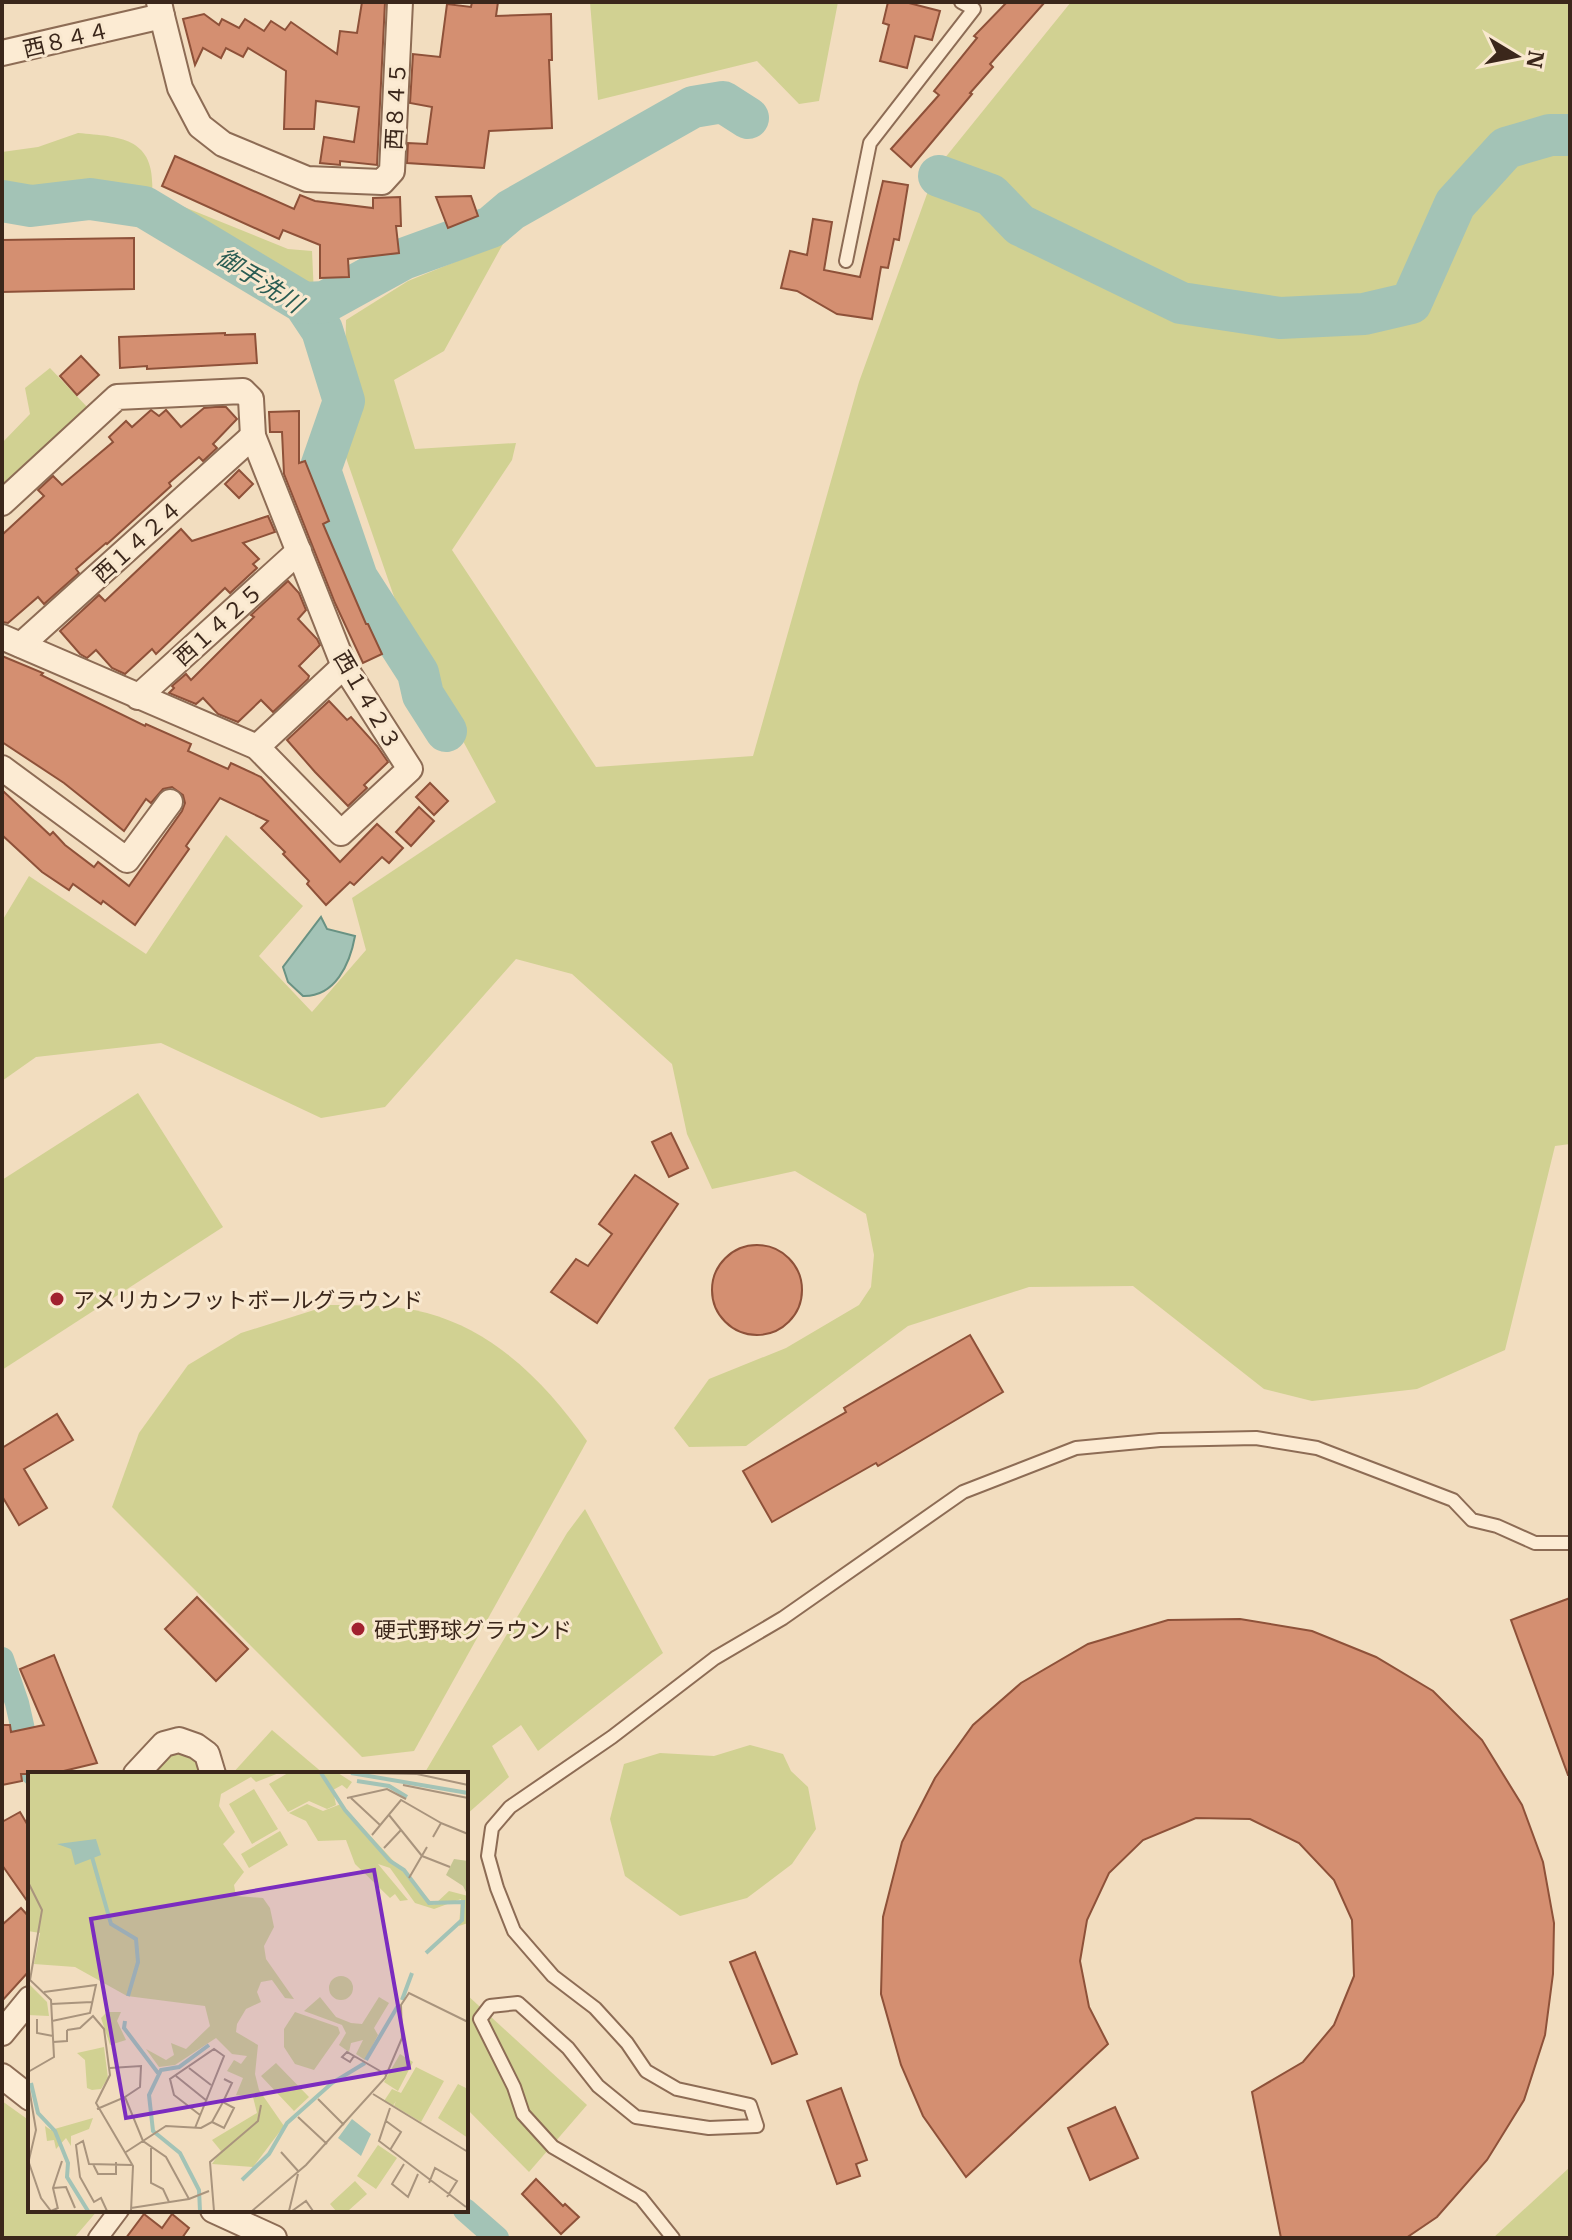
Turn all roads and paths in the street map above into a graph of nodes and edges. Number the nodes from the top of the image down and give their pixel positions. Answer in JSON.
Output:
{"nodes":[{"id":1,"x":400,"y":2,"type":"edge"},
{"id":2,"x":961,"y":2,"type":"edge"},
{"id":3,"x":161,"y":9,"type":"edge"},
{"id":4,"x":2,"y":53,"type":"edge"},
{"id":5,"x":846,"y":261,"type":"dead end"},
{"id":6,"x":253,"y":436,"type":"junction"},
{"id":7,"x":2,"y":503,"type":"edge"},
{"id":8,"x":299,"y":551,"type":"junction"},
{"id":9,"x":11,"y":641,"type":"edge"},
{"id":10,"x":344,"y":666,"type":"junction"},
{"id":11,"x":138,"y":697,"type":"junction"},
{"id":12,"x":257,"y":747,"type":"junction"},
{"id":13,"x":2,"y":768,"type":"edge"},
{"id":14,"x":170,"y":802,"type":"dead end"},
{"id":15,"x":1570,"y":1543,"type":"edge"},
{"id":16,"x":138,"y":1772,"type":"edge"},
{"id":17,"x":212,"y":1772,"type":"edge"},
{"id":18,"x":28,"y":2001,"type":"edge"},
{"id":19,"x":2,"y":2033,"type":"edge"},
{"id":20,"x":2,"y":2076,"type":"edge"},
{"id":21,"x":28,"y":2096,"type":"edge"},
{"id":22,"x":118,"y":2212,"type":"edge"},
{"id":23,"x":217,"y":2212,"type":"edge"},
{"id":24,"x":98,"y":2238,"type":"edge"},
{"id":25,"x":274,"y":2238,"type":"edge"},
{"id":26,"x":673,"y":2238,"type":"edge"}],
"edges":[{"from":1,"to":3,"type":"street","name":"西８４５"},
{"from":2,"to":5,"type":"lane"},
{"from":3,"to":4,"type":"street","name":"西８４４"},
{"from":6,"to":7,"type":"street","name":"西１４２３"},
{"from":6,"to":8,"type":"street","name":"西１４２３"},
{"from":6,"to":9,"type":"street","name":"西１４２４"},
{"from":8,"to":10,"type":"street","name":"西１４２３"},
{"from":8,"to":11,"type":"street","name":"西１４２５"},
{"from":9,"to":11,"type":"street","name":"西１４２３"},
{"from":10,"to":12,"type":"street"},
{"from":10,"to":12,"type":"street","name":"西１４２３"},
{"from":11,"to":12,"type":"street","name":"西１４２３"},
{"from":13,"to":14,"type":"street"},
{"from":15,"to":26,"type":"lane"},
{"from":16,"to":17,"type":"street"},
{"from":18,"to":19,"type":"street"},
{"from":20,"to":21,"type":"street"},
{"from":22,"to":24,"type":"street"},
{"from":23,"to":25,"type":"street"}]}
